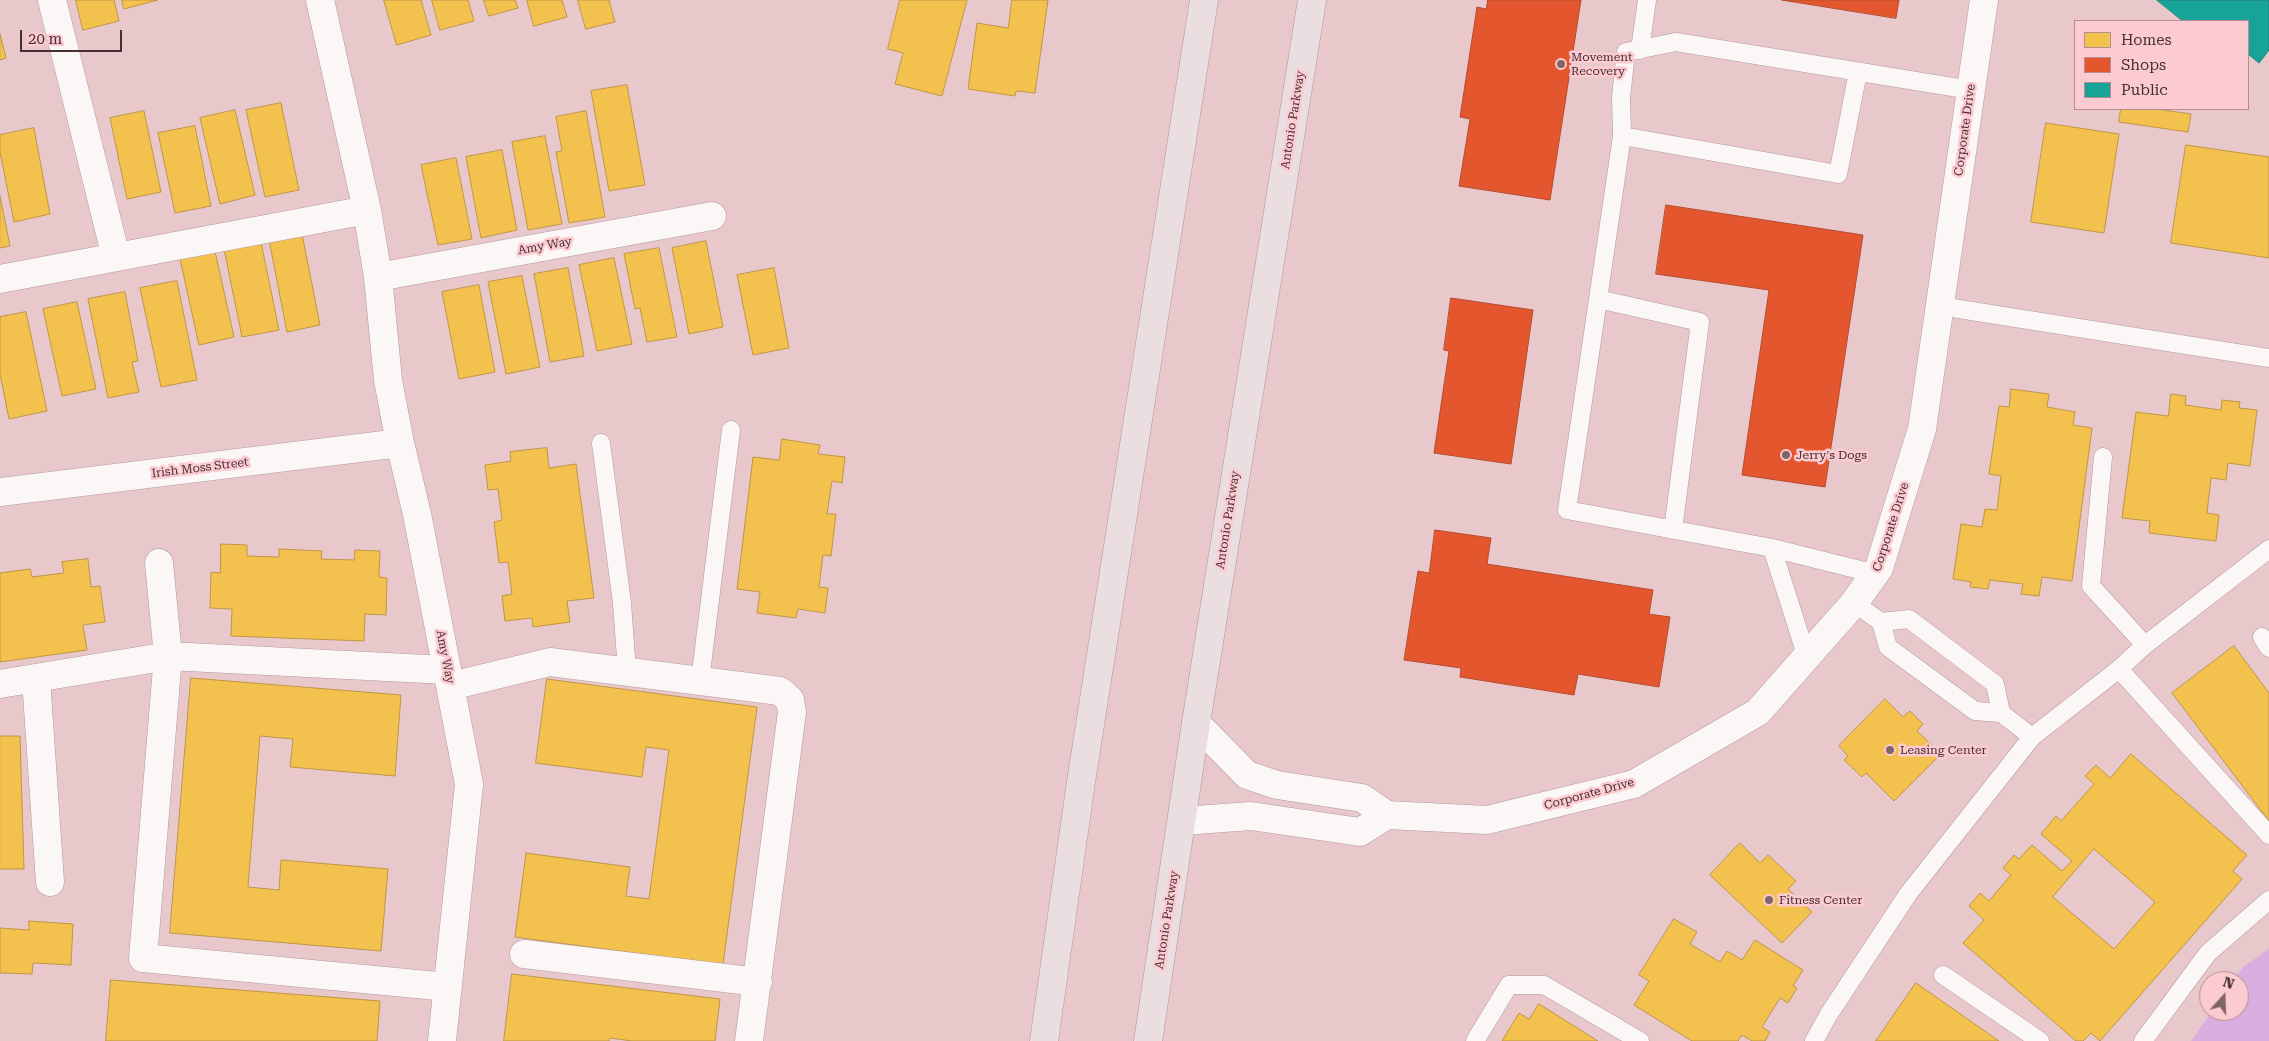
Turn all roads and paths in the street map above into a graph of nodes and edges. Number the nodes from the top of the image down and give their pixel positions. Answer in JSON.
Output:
{"nodes":[{"id":1,"x":52,"y":0,"type":"edge"},
{"id":2,"x":320,"y":0,"type":"edge"},
{"id":3,"x":1204,"y":0,"type":"edge"},
{"id":4,"x":1312,"y":0,"type":"edge"},
{"id":5,"x":1647,"y":0,"type":"edge"},
{"id":6,"x":1984,"y":0,"type":"edge"},
{"id":7,"x":1640,"y":50,"type":"junction"},
{"id":8,"x":1858,"y":72,"type":"junction"},
{"id":9,"x":1971,"y":90,"type":"junction"},
{"id":10,"x":1622,"y":136,"type":"junction"},
{"id":11,"x":367,"y":210,"type":"junction"},
{"id":12,"x":712,"y":216,"type":"dead end"},
{"id":13,"x":116,"y":257,"type":"junction"},
{"id":14,"x":378,"y":276,"type":"junction"},
{"id":15,"x":0,"y":278,"type":"edge"},
{"id":16,"x":1598,"y":299,"type":"junction"},
{"id":17,"x":1940,"y":306,"type":"junction"},
{"id":18,"x":2269,"y":358,"type":"edge"},
{"id":19,"x":731,"y":430,"type":"dead end"},
{"id":20,"x":400,"y":443,"type":"junction"},
{"id":21,"x":601,"y":443,"type":"dead end"},
{"id":22,"x":2103,"y":457,"type":"dead end"},
{"id":23,"x":0,"y":492,"type":"edge"},
{"id":24,"x":1673,"y":530,"type":"junction"},
{"id":25,"x":1772,"y":548,"type":"junction"},
{"id":26,"x":2269,"y":549,"type":"edge"},
{"id":27,"x":159,"y":563,"type":"dead end"},
{"id":28,"x":1876,"y":574,"type":"junction"},
{"id":29,"x":1854,"y":603,"type":"junction"},
{"id":30,"x":1881,"y":622,"type":"junction"},
{"id":31,"x":2145,"y":645,"type":"junction"},
{"id":32,"x":168,"y":656,"type":"junction"},
{"id":33,"x":1807,"y":658,"type":"junction"},
{"id":34,"x":2119,"y":669,"type":"junction"},
{"id":35,"x":627,"y":672,"type":"junction"},
{"id":36,"x":36,"y":678,"type":"junction"},
{"id":37,"x":449,"y":678,"type":"junction"},
{"id":38,"x":700,"y":681,"type":"junction"},
{"id":39,"x":0,"y":684,"type":"edge"},
{"id":40,"x":2001,"y":713,"type":"junction"},
{"id":41,"x":1196,"y":724,"type":"junction"},
{"id":42,"x":2032,"y":736,"type":"junction"},
{"id":43,"x":1387,"y":815,"type":"junction"},
{"id":44,"x":1182,"y":821,"type":"junction"},
{"id":45,"x":2269,"y":834,"type":"edge"},
{"id":46,"x":50,"y":882,"type":"dead end"},
{"id":47,"x":2269,"y":900,"type":"edge"},
{"id":48,"x":524,"y":954,"type":"dead end"},
{"id":49,"x":1943,"y":975,"type":"dead end"},
{"id":50,"x":758,"y":982,"type":"junction"},
{"id":51,"x":448,"y":987,"type":"junction"},
{"id":52,"x":442,"y":1041,"type":"edge"},
{"id":53,"x":749,"y":1041,"type":"edge"},
{"id":54,"x":1044,"y":1041,"type":"edge"},
{"id":55,"x":1148,"y":1041,"type":"edge"},
{"id":56,"x":1475,"y":1041,"type":"edge"},
{"id":57,"x":1640,"y":1041,"type":"edge"},
{"id":58,"x":1814,"y":1041,"type":"edge"},
{"id":59,"x":2040,"y":1041,"type":"edge"},
{"id":60,"x":2144,"y":1041,"type":"edge"}],
"edges":[{"from":1,"to":13,"type":"street"},
{"from":2,"to":11,"type":"street","name":"Amy Way"},
{"from":3,"to":54,"type":"main road"},
{"from":4,"to":41,"type":"main road","name":"Antonio Parkway"},
{"from":5,"to":7,"type":"lane"},
{"from":6,"to":9,"type":"street","name":"Corporate Drive"},
{"from":7,"to":8,"type":"lane"},
{"from":7,"to":10,"type":"lane"},
{"from":8,"to":9,"type":"lane"},
{"from":8,"to":10,"type":"lane"},
{"from":9,"to":17,"type":"street","name":"Corporate Drive"},
{"from":10,"to":16,"type":"lane"},
{"from":11,"to":13,"type":"street"},
{"from":11,"to":14,"type":"street","name":"Amy Way"},
{"from":12,"to":14,"type":"street","name":"Amy Way"},
{"from":13,"to":15,"type":"street"},
{"from":14,"to":20,"type":"street","name":"Amy Way"},
{"from":16,"to":24,"type":"lane"},
{"from":16,"to":24,"type":"lane"},
{"from":17,"to":18,"type":"lane"},
{"from":17,"to":28,"type":"street","name":"Corporate Drive"},
{"from":19,"to":38,"type":"lane"},
{"from":20,"to":23,"type":"street","name":"Irish Moss Street"},
{"from":20,"to":37,"type":"street","name":"Amy Way"},
{"from":21,"to":35,"type":"lane"},
{"from":22,"to":31,"type":"lane"},
{"from":24,"to":25,"type":"lane"},
{"from":25,"to":28,"type":"lane"},
{"from":25,"to":33,"type":"lane"},
{"from":26,"to":31,"type":"lane"},
{"from":27,"to":32,"type":"street"},
{"from":28,"to":29,"type":"street","name":"Corporate Drive"},
{"from":29,"to":30,"type":"lane"},
{"from":29,"to":33,"type":"street","name":"Corporate Drive"},
{"from":30,"to":40,"type":"lane"},
{"from":30,"to":40,"type":"lane"},
{"from":31,"to":34,"type":"lane"},
{"from":32,"to":36,"type":"street"},
{"from":32,"to":37,"type":"street"},
{"from":32,"to":51,"type":"street"},
{"from":33,"to":43,"type":"street","name":"Corporate Drive"},
{"from":34,"to":42,"type":"lane"},
{"from":34,"to":45,"type":"lane"},
{"from":35,"to":37,"type":"street"},
{"from":35,"to":38,"type":"street"},
{"from":36,"to":39,"type":"street"},
{"from":36,"to":46,"type":"street"},
{"from":37,"to":51,"type":"street","name":"Amy Way"},
{"from":38,"to":50,"type":"street"},
{"from":40,"to":42,"type":"lane"},
{"from":41,"to":43,"type":"street"},
{"from":41,"to":44,"type":"main road","name":"Antonio Parkway"},
{"from":42,"to":58,"type":"lane"},
{"from":43,"to":44,"type":"street"},
{"from":44,"to":55,"type":"main road","name":"Antonio Parkway"},
{"from":47,"to":60,"type":"lane"},
{"from":48,"to":50,"type":"street"},
{"from":49,"to":59,"type":"lane"},
{"from":50,"to":53,"type":"street"},
{"from":51,"to":52,"type":"street","name":"Amy Way"},
{"from":56,"to":57,"type":"lane"}]}
